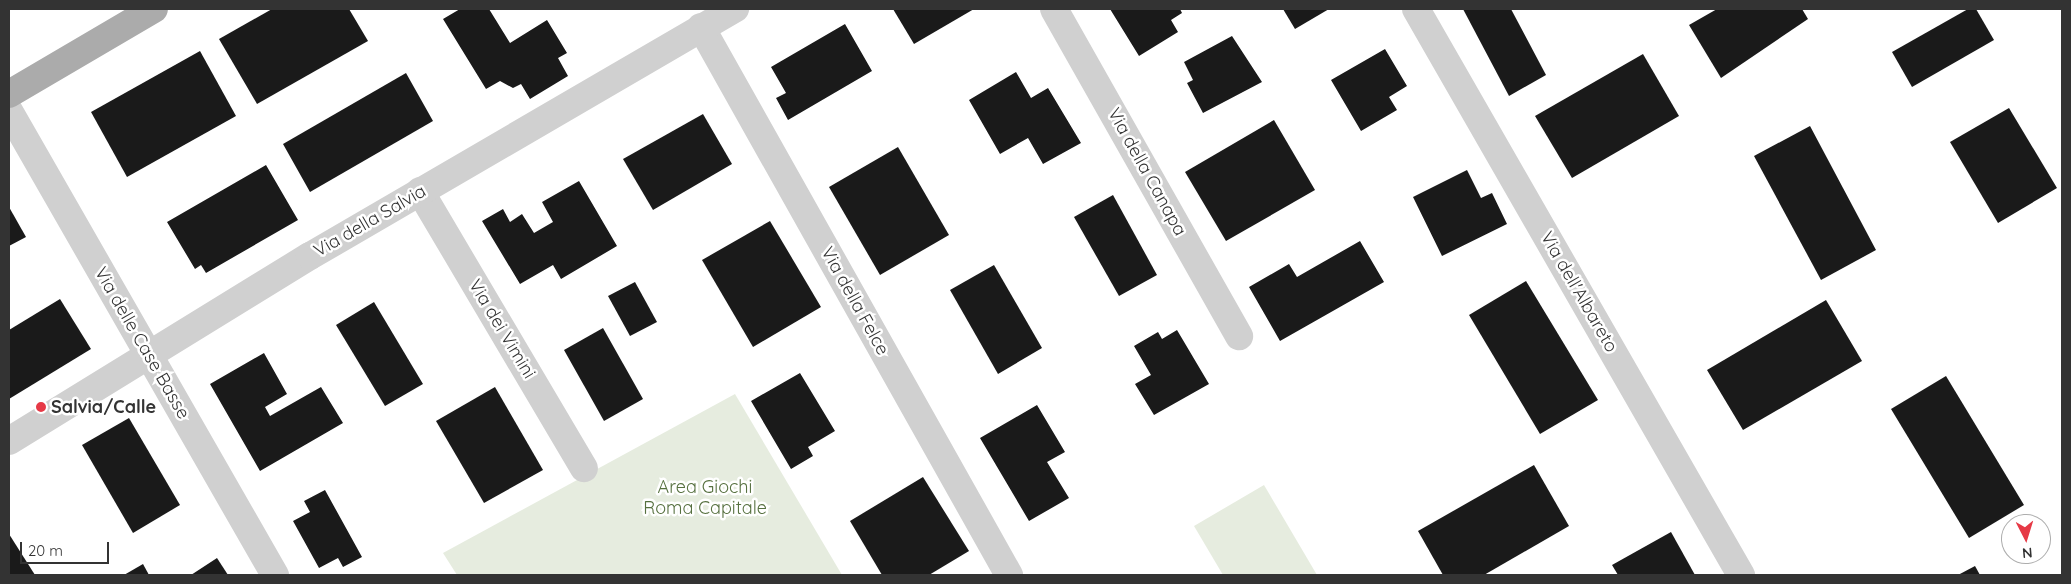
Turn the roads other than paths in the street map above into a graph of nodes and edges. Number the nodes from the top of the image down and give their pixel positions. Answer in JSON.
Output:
{"nodes":[{"id":1,"x":154,"y":9,"type":"edge"},
{"id":2,"x":735,"y":9,"type":"edge"},
{"id":3,"x":1054,"y":9,"type":"edge"},
{"id":4,"x":1416,"y":9,"type":"edge"},
{"id":5,"x":701,"y":27,"type":"junction"},
{"id":6,"x":9,"y":94,"type":"edge"},
{"id":7,"x":9,"y":111,"type":"edge"},
{"id":8,"x":420,"y":191,"type":"junction"},
{"id":9,"x":1239,"y":336,"type":"dead end"},
{"id":10,"x":150,"y":355,"type":"junction"},
{"id":11,"x":9,"y":441,"type":"edge"},
{"id":12,"x":584,"y":468,"type":"dead end"},
{"id":13,"x":275,"y":575,"type":"edge"},
{"id":14,"x":1009,"y":575,"type":"edge"},
{"id":15,"x":1741,"y":575,"type":"edge"}],
"edges":[{"from":1,"to":6,"type":"main road"},
{"from":2,"to":5,"type":"street","name":"Via della Salvia"},
{"from":3,"to":9,"type":"street","name":"Via della Canapa"},
{"from":4,"to":15,"type":"street","name":"Via dell'Albareto"},
{"from":5,"to":8,"type":"street","name":"Via della Salvia"},
{"from":5,"to":14,"type":"street","name":"Via della Felce"},
{"from":7,"to":10,"type":"street","name":"Via delle Case Basse"},
{"from":8,"to":10,"type":"street","name":"Via della Salvia"},
{"from":8,"to":12,"type":"street","name":"Via dei Vimini"},
{"from":10,"to":11,"type":"street","name":"Via della Salvia"},
{"from":10,"to":13,"type":"street","name":"Via delle Case Basse"}]}
